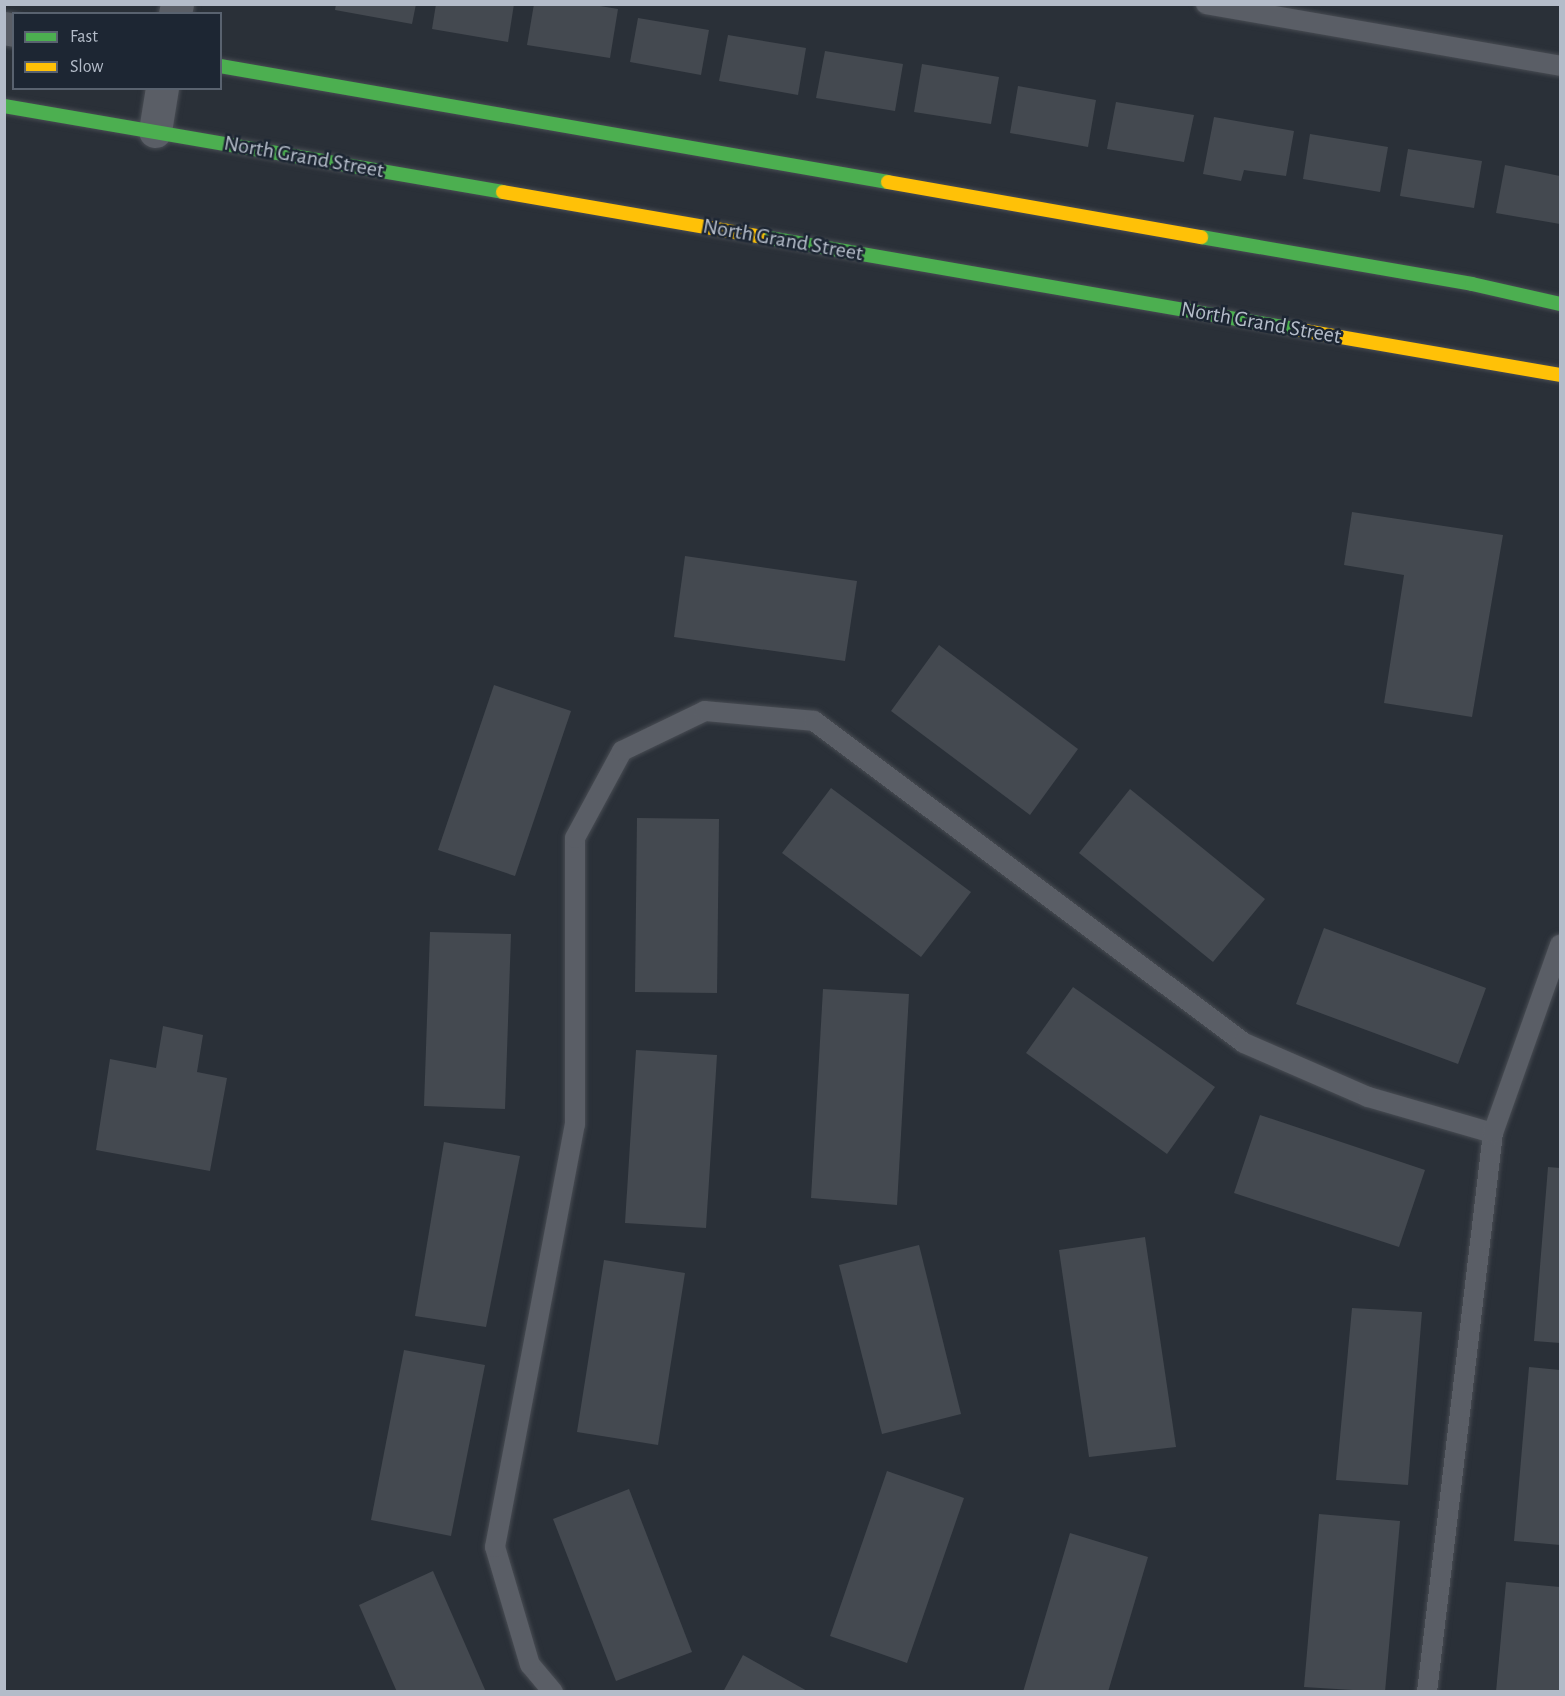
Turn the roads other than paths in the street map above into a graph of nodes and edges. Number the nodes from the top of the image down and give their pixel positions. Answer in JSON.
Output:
{"nodes":[{"id":1,"x":1206,"y":4,"type":"edge"},
{"id":2,"x":222,"y":66,"type":"edge"},
{"id":3,"x":1560,"y":66,"type":"edge"},
{"id":4,"x":162,"y":90,"type":"edge"},
{"id":5,"x":4,"y":106,"type":"edge"},
{"id":6,"x":155,"y":132,"type":"junction"},
{"id":7,"x":1560,"y":304,"type":"edge"},
{"id":8,"x":1560,"y":375,"type":"edge"},
{"id":9,"x":1560,"y":945,"type":"edge"},
{"id":10,"x":1493,"y":1133,"type":"junction"},
{"id":11,"x":553,"y":1692,"type":"edge"},
{"id":12,"x":1427,"y":1692,"type":"edge"}],
"edges":[{"from":1,"to":3,"type":"lane"},
{"from":2,"to":7,"type":"main road"},
{"from":4,"to":6,"type":"street"},
{"from":5,"to":6,"type":"main road","name":"North Grand Street"},
{"from":6,"to":8,"type":"main road","name":"North Grand Street"},
{"from":9,"to":10,"type":"lane"},
{"from":10,"to":11,"type":"lane"},
{"from":10,"to":12,"type":"lane"}]}
